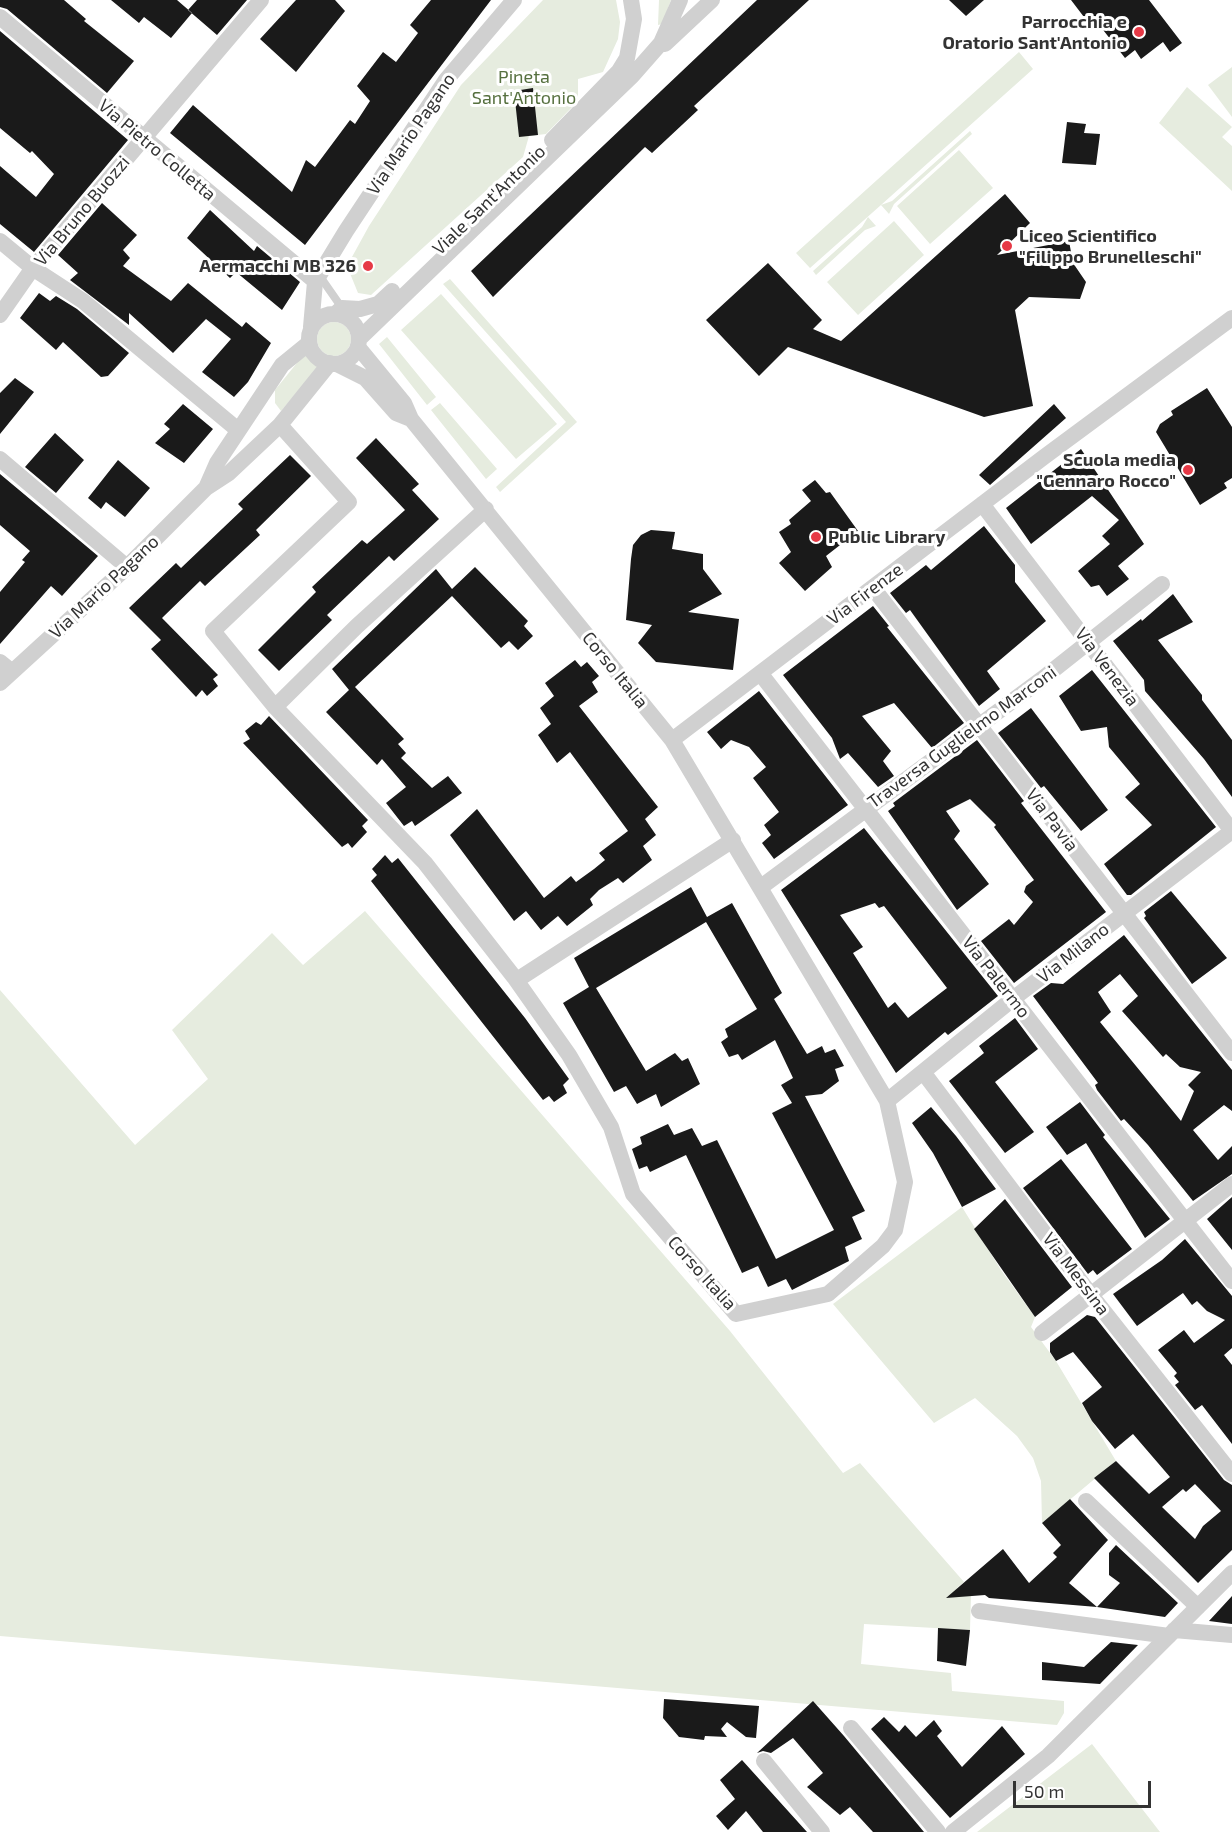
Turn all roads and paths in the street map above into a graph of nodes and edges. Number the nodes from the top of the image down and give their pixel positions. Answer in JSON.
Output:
{"nodes":[{"id":1,"x":261,"y":0,"type":"edge"},
{"id":2,"x":514,"y":0,"type":"edge"},
{"id":3,"x":631,"y":0,"type":"edge"},
{"id":4,"x":645,"y":0,"type":"edge"},
{"id":5,"x":680,"y":0,"type":"edge"},
{"id":6,"x":712,"y":0,"type":"edge"},
{"id":7,"x":0,"y":17,"type":"edge"},
{"id":8,"x":627,"y":58,"type":"junction"},
{"id":9,"x":632,"y":76,"type":"junction"},
{"id":10,"x":144,"y":139,"type":"junction"},
{"id":11,"x":0,"y":241,"type":"edge"},
{"id":12,"x":34,"y":269,"type":"junction"},
{"id":13,"x":317,"y":278,"type":"junction"},
{"id":14,"x":338,"y":311,"type":"junction"},
{"id":15,"x":0,"y":315,"type":"edge"},
{"id":16,"x":1232,"y":318,"type":"edge"},
{"id":17,"x":310,"y":335,"type":"junction"},
{"id":18,"x":359,"y":343,"type":"junction"},
{"id":19,"x":334,"y":364,"type":"junction"},
{"id":20,"x":411,"y":419,"type":"junction"},
{"id":21,"x":280,"y":425,"type":"junction"},
{"id":22,"x":238,"y":430,"type":"junction"},
{"id":23,"x":0,"y":459,"type":"edge"},
{"id":24,"x":206,"y":488,"type":"junction"},
{"id":25,"x":982,"y":504,"type":"junction"},
{"id":26,"x":486,"y":509,"type":"junction"},
{"id":27,"x":127,"y":567,"type":"junction"},
{"id":28,"x":1162,"y":584,"type":"dead end"},
{"id":29,"x":873,"y":588,"type":"junction"},
{"id":30,"x":1088,"y":643,"type":"junction"},
{"id":31,"x":4,"y":672,"type":"edge"},
{"id":32,"x":760,"y":673,"type":"junction"},
{"id":33,"x":275,"y":707,"type":"junction"},
{"id":34,"x":979,"y":724,"type":"junction"},
{"id":35,"x":672,"y":740,"type":"junction"},
{"id":36,"x":865,"y":808,"type":"junction"},
{"id":37,"x":1232,"y":831,"type":"edge"},
{"id":38,"x":733,"y":840,"type":"junction"},
{"id":39,"x":761,"y":887,"type":"junction"},
{"id":40,"x":1124,"y":914,"type":"junction"},
{"id":41,"x":517,"y":980,"type":"junction"},
{"id":42,"x":1014,"y":998,"type":"junction"},
{"id":43,"x":1232,"y":1053,"type":"edge"},
{"id":44,"x":923,"y":1072,"type":"junction"},
{"id":45,"x":887,"y":1101,"type":"junction"},
{"id":46,"x":1232,"y":1184,"type":"edge"},
{"id":47,"x":1185,"y":1221,"type":"junction"},
{"id":48,"x":1232,"y":1281,"type":"edge"},
{"id":49,"x":1091,"y":1295,"type":"junction"},
{"id":50,"x":1042,"y":1333,"type":"dead end"},
{"id":51,"x":1232,"y":1474,"type":"edge"},
{"id":52,"x":1086,"y":1501,"type":"dead end"},
{"id":53,"x":1232,"y":1573,"type":"edge"},
{"id":54,"x":1198,"y":1607,"type":"junction"},
{"id":55,"x":979,"y":1611,"type":"dead end"},
{"id":56,"x":1172,"y":1633,"type":"junction"},
{"id":57,"x":1232,"y":1635,"type":"edge"},
{"id":58,"x":851,"y":1728,"type":"dead end"},
{"id":59,"x":764,"y":1761,"type":"dead end"},
{"id":60,"x":822,"y":1832,"type":"edge"},
{"id":61,"x":938,"y":1832,"type":"edge"},
{"id":62,"x":953,"y":1832,"type":"edge"}],
"edges":[{"from":1,"to":10,"type":"street","name":"Via Bruno Buozzi"},
{"from":2,"to":13,"type":"street","name":"Via Mario Pagano"},
{"from":3,"to":8,"type":"street","name":"Viale Sant'Antonio"},
{"from":4,"to":8,"type":"street","name":"Viale Sant'Antonio"},
{"from":5,"to":9,"type":"street","name":"Viale Sant'Antonio"},
{"from":6,"to":9,"type":"street","name":"Viale Sant'Antonio"},
{"from":7,"to":10,"type":"street","name":"Via Pietro Colletta"},
{"from":8,"to":14,"type":"street","name":"Viale Sant'Antonio"},
{"from":9,"to":18,"type":"street","name":"Viale Sant'Antonio"},
{"from":10,"to":12,"type":"street","name":"Via Bruno Buozzi"},
{"from":10,"to":13,"type":"street","name":"Via Pietro Colletta"},
{"from":11,"to":12,"type":"street"},
{"from":12,"to":15,"type":"street","name":"Via Bruno Buozzi"},
{"from":12,"to":22,"type":"street"},
{"from":13,"to":14,"type":"lane"},
{"from":13,"to":17,"type":"street","name":"Via Mario Pagano"},
{"from":14,"to":17,"type":"street","name":"Via Mario Pagano"},
{"from":14,"to":18,"type":"street"},
{"from":16,"to":25,"type":"street","name":"Via Firenze"},
{"from":17,"to":19,"type":"street"},
{"from":17,"to":22,"type":"street","name":"Via Mario Pagano"},
{"from":18,"to":19,"type":"street","name":"Via Mario Pagano"},
{"from":18,"to":20,"type":"street","name":"Corso Italia"},
{"from":19,"to":20,"type":"street","name":"Corso Italia"},
{"from":19,"to":21,"type":"street","name":"Via Mario Pagano"},
{"from":20,"to":26,"type":"street","name":"Corso Italia"},
{"from":21,"to":24,"type":"street","name":"Via Mario Pagano"},
{"from":21,"to":33,"type":"street","name":"Corso Italia"},
{"from":22,"to":24,"type":"street","name":"Via Mario Pagano"},
{"from":23,"to":27,"type":"street"},
{"from":24,"to":27,"type":"street","name":"Via Mario Pagano"},
{"from":25,"to":29,"type":"street","name":"Via Firenze"},
{"from":25,"to":30,"type":"street","name":"Via Venezia"},
{"from":26,"to":33,"type":"street"},
{"from":26,"to":35,"type":"street","name":"Corso Italia"},
{"from":27,"to":31,"type":"street","name":"Via Mario Pagano"},
{"from":28,"to":30,"type":"street","name":"Traversa Guglielmo Marconi"},
{"from":29,"to":32,"type":"street","name":"Via Firenze"},
{"from":29,"to":34,"type":"street","name":"Via Pavia"},
{"from":30,"to":34,"type":"street","name":"Traversa Guglielmo Marconi"},
{"from":30,"to":37,"type":"street","name":"Via Venezia"},
{"from":32,"to":35,"type":"street","name":"Via Firenze"},
{"from":32,"to":36,"type":"street","name":"Via Palermo"},
{"from":33,"to":41,"type":"street","name":"Corso Italia"},
{"from":34,"to":36,"type":"street","name":"Traversa Guglielmo Marconi"},
{"from":34,"to":40,"type":"street","name":"Via Pavia"},
{"from":35,"to":38,"type":"street","name":"Corso Italia"},
{"from":36,"to":39,"type":"street","name":"Traversa Guglielmo Marconi"},
{"from":36,"to":42,"type":"street","name":"Via Palermo"},
{"from":37,"to":40,"type":"street","name":"Via Milano"},
{"from":38,"to":39,"type":"street","name":"Corso Italia"},
{"from":38,"to":41,"type":"street"},
{"from":39,"to":45,"type":"street","name":"Corso Italia"},
{"from":40,"to":42,"type":"street","name":"Via Milano"},
{"from":40,"to":43,"type":"street","name":"Via Pavia"},
{"from":41,"to":45,"type":"street","name":"Corso Italia"},
{"from":42,"to":44,"type":"street","name":"Via Milano"},
{"from":42,"to":47,"type":"street","name":"Via Palermo"},
{"from":44,"to":45,"type":"street","name":"Via Milano"},
{"from":44,"to":49,"type":"street","name":"Via Messina"},
{"from":46,"to":47,"type":"street"},
{"from":47,"to":48,"type":"street","name":"Via Palermo"},
{"from":47,"to":49,"type":"street"},
{"from":49,"to":50,"type":"street"},
{"from":49,"to":51,"type":"street","name":"Via Messina"},
{"from":52,"to":54,"type":"street"},
{"from":53,"to":54,"type":"street"},
{"from":54,"to":56,"type":"street"},
{"from":55,"to":56,"type":"street"},
{"from":56,"to":57,"type":"street"},
{"from":56,"to":62,"type":"street"},
{"from":58,"to":61,"type":"street"},
{"from":59,"to":60,"type":"street"}]}
